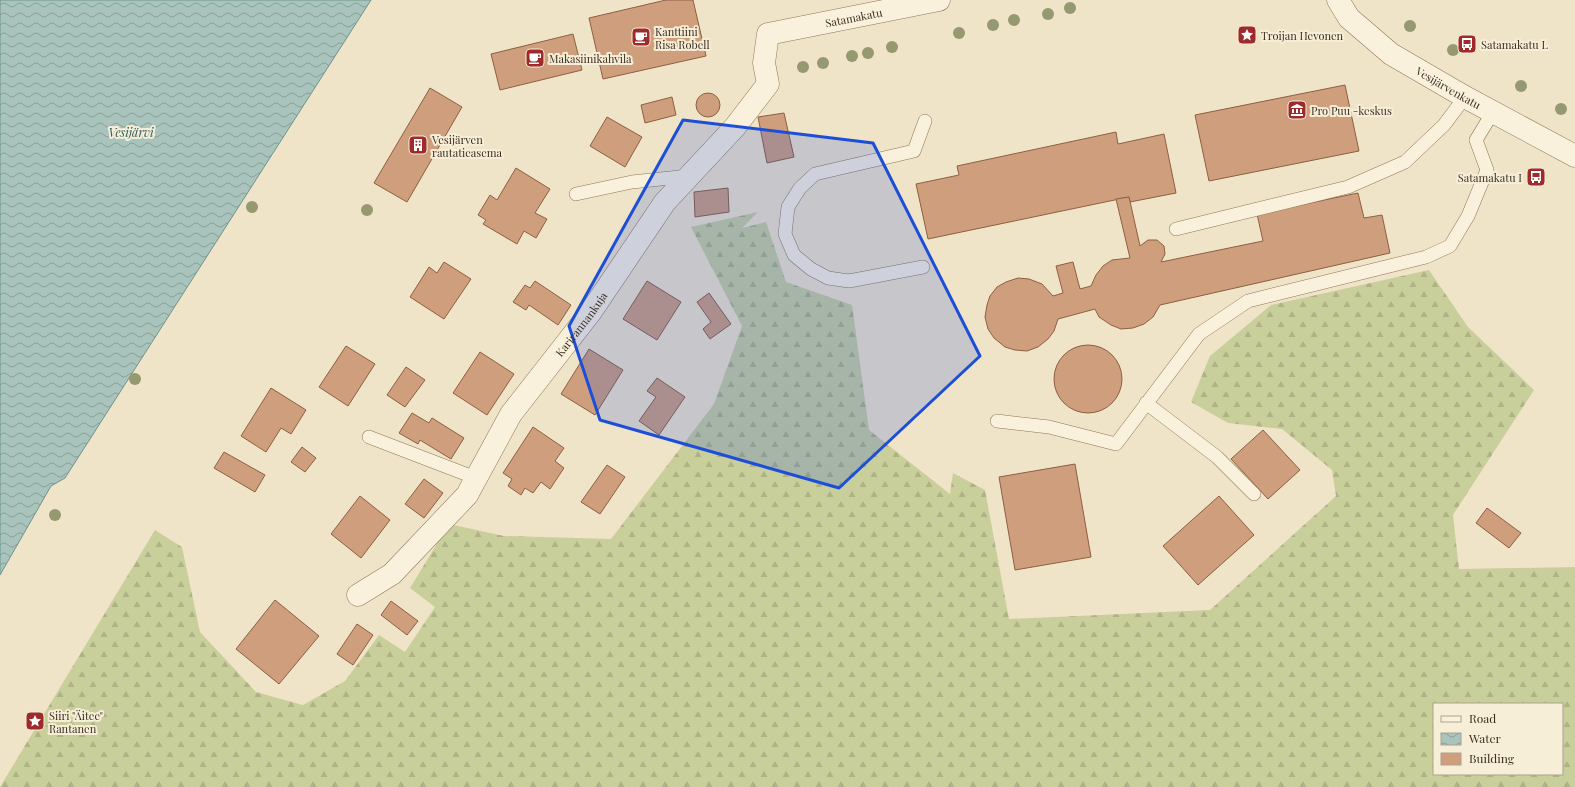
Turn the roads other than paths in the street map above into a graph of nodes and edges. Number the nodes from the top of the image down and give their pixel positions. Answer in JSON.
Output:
{"nodes":[{"id":1,"x":939,"y":0,"type":"edge"},
{"id":2,"x":1338,"y":0,"type":"edge"},
{"id":3,"x":768,"y":34,"type":"joint"},
{"id":4,"x":1465,"y":97,"type":"junction"},
{"id":5,"x":1493,"y":112,"type":"junction"},
{"id":6,"x":925,"y":121,"type":"dead end"},
{"id":7,"x":1575,"y":156,"type":"edge"},
{"id":8,"x":689,"y":176,"type":"junction"},
{"id":9,"x":576,"y":194,"type":"dead end"},
{"id":10,"x":1176,"y":229,"type":"dead end"},
{"id":11,"x":923,"y":267,"type":"dead end"},
{"id":12,"x":1146,"y":404,"type":"junction"},
{"id":13,"x":997,"y":421,"type":"dead end"},
{"id":14,"x":369,"y":437,"type":"dead end"},
{"id":15,"x":476,"y":478,"type":"junction"},
{"id":16,"x":1254,"y":494,"type":"dead end"},
{"id":17,"x":358,"y":595,"type":"dead end"}],
"edges":[{"from":1,"to":3,"type":"street","name":"Satamakatu"},
{"from":2,"to":4,"type":"street","name":"Vesijärvenkatu"},
{"from":3,"to":8,"type":"street","name":"Karirannankuja"},
{"from":4,"to":5,"type":"street","name":"Vesijärvenkatu"},
{"from":4,"to":10,"type":"lane"},
{"from":5,"to":7,"type":"street","name":"Vesijärvenkatu"},
{"from":5,"to":12,"type":"lane"},
{"from":6,"to":11,"type":"lane"},
{"from":8,"to":9,"type":"lane"},
{"from":8,"to":15,"type":"street","name":"Karirannankuja"},
{"from":12,"to":13,"type":"lane"},
{"from":12,"to":16,"type":"lane"},
{"from":14,"to":15,"type":"lane"},
{"from":15,"to":17,"type":"street","name":"Karirannankuja"}]}
